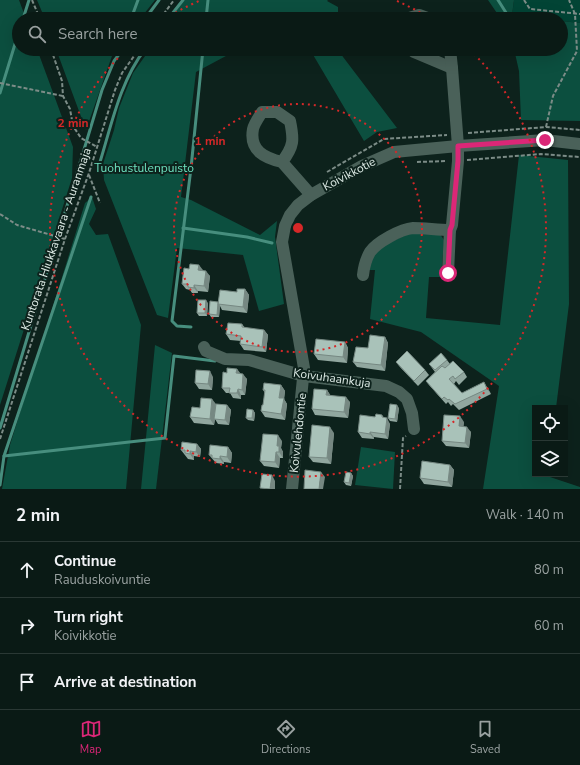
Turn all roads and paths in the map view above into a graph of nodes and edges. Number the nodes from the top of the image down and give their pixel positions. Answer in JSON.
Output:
{"nodes":[{"id":1,"x":32,"y":0,"type":"edge"},
{"id":2,"x":174,"y":0,"type":"edge"},
{"id":3,"x":524,"y":0,"type":"edge"},
{"id":4,"x":569,"y":0,"type":"edge"},
{"id":5,"x":580,"y":10,"type":"edge"},
{"id":6,"x":37,"y":12,"type":"edge"},
{"id":7,"x":165,"y":12,"type":"edge"},
{"id":8,"x":557,"y":12,"type":"edge"},
{"id":9,"x":568,"y":13,"type":"edge"},
{"id":10,"x":575,"y":14,"type":"junction"},
{"id":11,"x":580,"y":14,"type":"edge"},
{"id":12,"x":53,"y":56,"type":"edge"},
{"id":13,"x":134,"y":56,"type":"edge"},
{"id":14,"x":424,"y":56,"type":"edge"},
{"id":15,"x":451,"y":56,"type":"edge"},
{"id":16,"x":452,"y":68,"type":"junction"},
{"id":17,"x":0,"y":83,"type":"edge"},
{"id":18,"x":63,"y":96,"type":"junction"},
{"id":19,"x":546,"y":127,"type":"dead end"},
{"id":20,"x":580,"y":144,"type":"edge"},
{"id":21,"x":458,"y":146,"type":"junction"},
{"id":22,"x":97,"y":147,"type":"junction"},
{"id":23,"x":580,"y":157,"type":"edge"},
{"id":24,"x":458,"y":161,"type":"junction"},
{"id":25,"x":282,"y":162,"type":"dead end"},
{"id":26,"x":414,"y":162,"type":"dead end"},
{"id":27,"x":89,"y":174,"type":"junction"},
{"id":28,"x":310,"y":195,"type":"junction"},
{"id":29,"x":100,"y":203,"type":"dead end"},
{"id":30,"x":0,"y":214,"type":"edge"},
{"id":31,"x":450,"y":230,"type":"junction"},
{"id":32,"x":64,"y":239,"type":"junction"},
{"id":33,"x":448,"y":273,"type":"dead end"},
{"id":34,"x":363,"y":275,"type":"dead end"},
{"id":35,"x":204,"y":347,"type":"dead end"},
{"id":36,"x":304,"y":376,"type":"junction"},
{"id":37,"x":414,"y":429,"type":"joint"},
{"id":38,"x":0,"y":439,"type":"edge"},
{"id":39,"x":292,"y":489,"type":"edge"},
{"id":40,"x":400,"y":489,"type":"edge"}],
"edges":[{"from":1,"to":6,"type":"path"},
{"from":2,"to":7,"type":"path"},
{"from":3,"to":8,"type":"path"},
{"from":4,"to":10,"type":"path"},
{"from":5,"to":10,"type":"path"},
{"from":9,"to":10,"type":"path"},
{"from":10,"to":11,"type":"path"},
{"from":10,"to":19,"type":"path"},
{"from":12,"to":18,"type":"path"},
{"from":13,"to":22,"type":"path","name":"Kuntorata Hiukkavaara - Auranmaja"},
{"from":14,"to":16,"type":"street"},
{"from":15,"to":16,"type":"street"},
{"from":16,"to":21,"type":"street"},
{"from":17,"to":18,"type":"path"},
{"from":18,"to":22,"type":"path"},
{"from":20,"to":21,"type":"street","name":"Koivikkotie"},
{"from":21,"to":24,"type":"street"},
{"from":21,"to":28,"type":"street","name":"Koivikkotie"},
{"from":22,"to":27,"type":"path","name":"Kuntorata Hiukkavaara - Auranmaja"},
{"from":23,"to":24,"type":"path"},
{"from":24,"to":26,"type":"path"},
{"from":24,"to":31,"type":"street"},
{"from":25,"to":28,"type":"street"},
{"from":27,"to":29,"type":"path"},
{"from":27,"to":32,"type":"path","name":"Kuntorata Hiukkavaara - Auranmaja"},
{"from":28,"to":36,"type":"street","name":"Koivikkotie"},
{"from":30,"to":32,"type":"path"},
{"from":31,"to":33,"type":"street"},
{"from":31,"to":34,"type":"street"},
{"from":32,"to":38,"type":"path","name":"Kuntorata Hiukkavaara - Auranmaja"},
{"from":35,"to":36,"type":"street","name":"Koivuhaankuja"},
{"from":36,"to":37,"type":"street","name":"Koivuhaankuja"},
{"from":36,"to":39,"type":"street","name":"Koivulehdontie"},
{"from":37,"to":40,"type":"path"}]}
